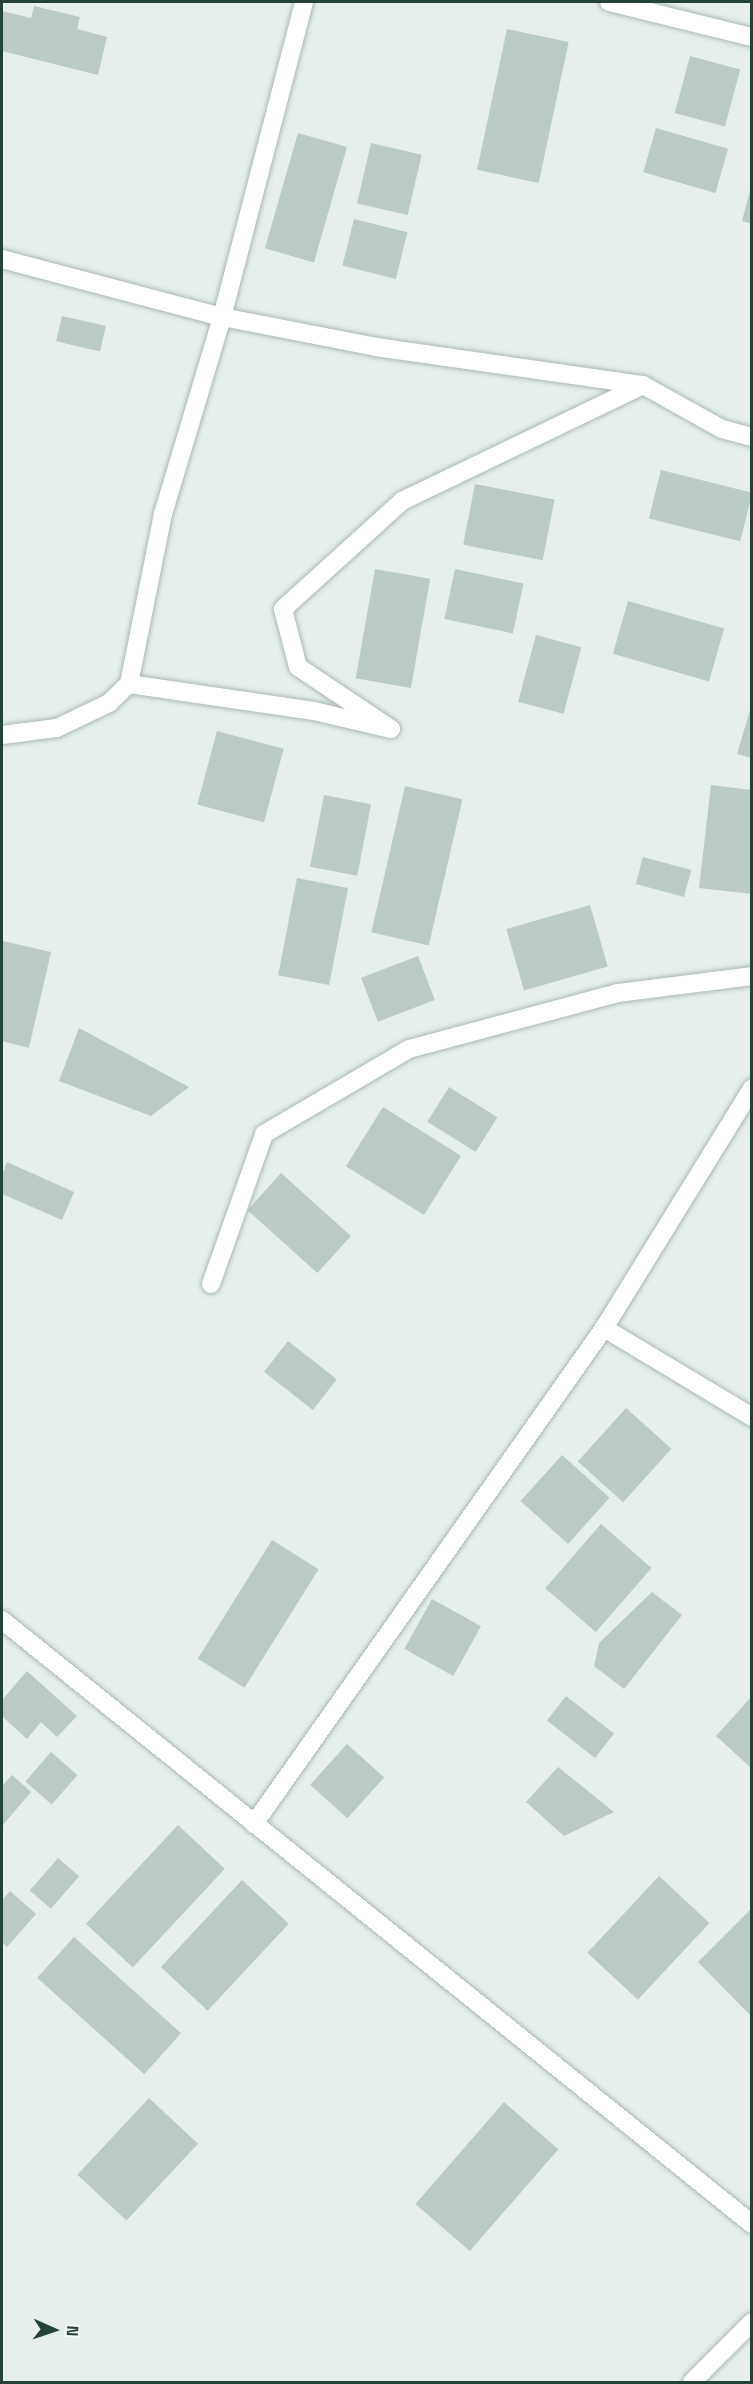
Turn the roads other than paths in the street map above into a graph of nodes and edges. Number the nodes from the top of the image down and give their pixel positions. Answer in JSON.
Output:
{"nodes":[{"id":1,"x":304,"y":2,"type":"edge"},
{"id":2,"x":609,"y":2,"type":"edge"},
{"id":3,"x":752,"y":37,"type":"edge"},
{"id":4,"x":2,"y":259,"type":"edge"},
{"id":5,"x":222,"y":316,"type":"junction"},
{"id":6,"x":643,"y":385,"type":"junction"},
{"id":7,"x":752,"y":437,"type":"edge"},
{"id":8,"x":129,"y":684,"type":"junction"},
{"id":9,"x":2,"y":735,"type":"edge"},
{"id":10,"x":752,"y":976,"type":"edge"},
{"id":11,"x":752,"y":1088,"type":"edge"},
{"id":12,"x":211,"y":1284,"type":"dead end"},
{"id":13,"x":604,"y":1328,"type":"junction"},
{"id":14,"x":752,"y":1417,"type":"edge"},
{"id":15,"x":2,"y":1620,"type":"edge"},
{"id":16,"x":254,"y":1824,"type":"junction"},
{"id":17,"x":752,"y":2224,"type":"edge"},
{"id":18,"x":752,"y":2322,"type":"edge"},
{"id":19,"x":692,"y":2382,"type":"edge"}],
"edges":[{"from":1,"to":5,"type":"street"},
{"from":2,"to":3,"type":"street"},
{"from":4,"to":5,"type":"street"},
{"from":5,"to":6,"type":"street"},
{"from":5,"to":8,"type":"street"},
{"from":6,"to":7,"type":"street"},
{"from":6,"to":8,"type":"street"},
{"from":8,"to":9,"type":"street"},
{"from":10,"to":12,"type":"street"},
{"from":11,"to":13,"type":"street"},
{"from":13,"to":14,"type":"street"},
{"from":13,"to":16,"type":"street"},
{"from":15,"to":16,"type":"street"},
{"from":16,"to":17,"type":"street"},
{"from":18,"to":19,"type":"street"}]}
